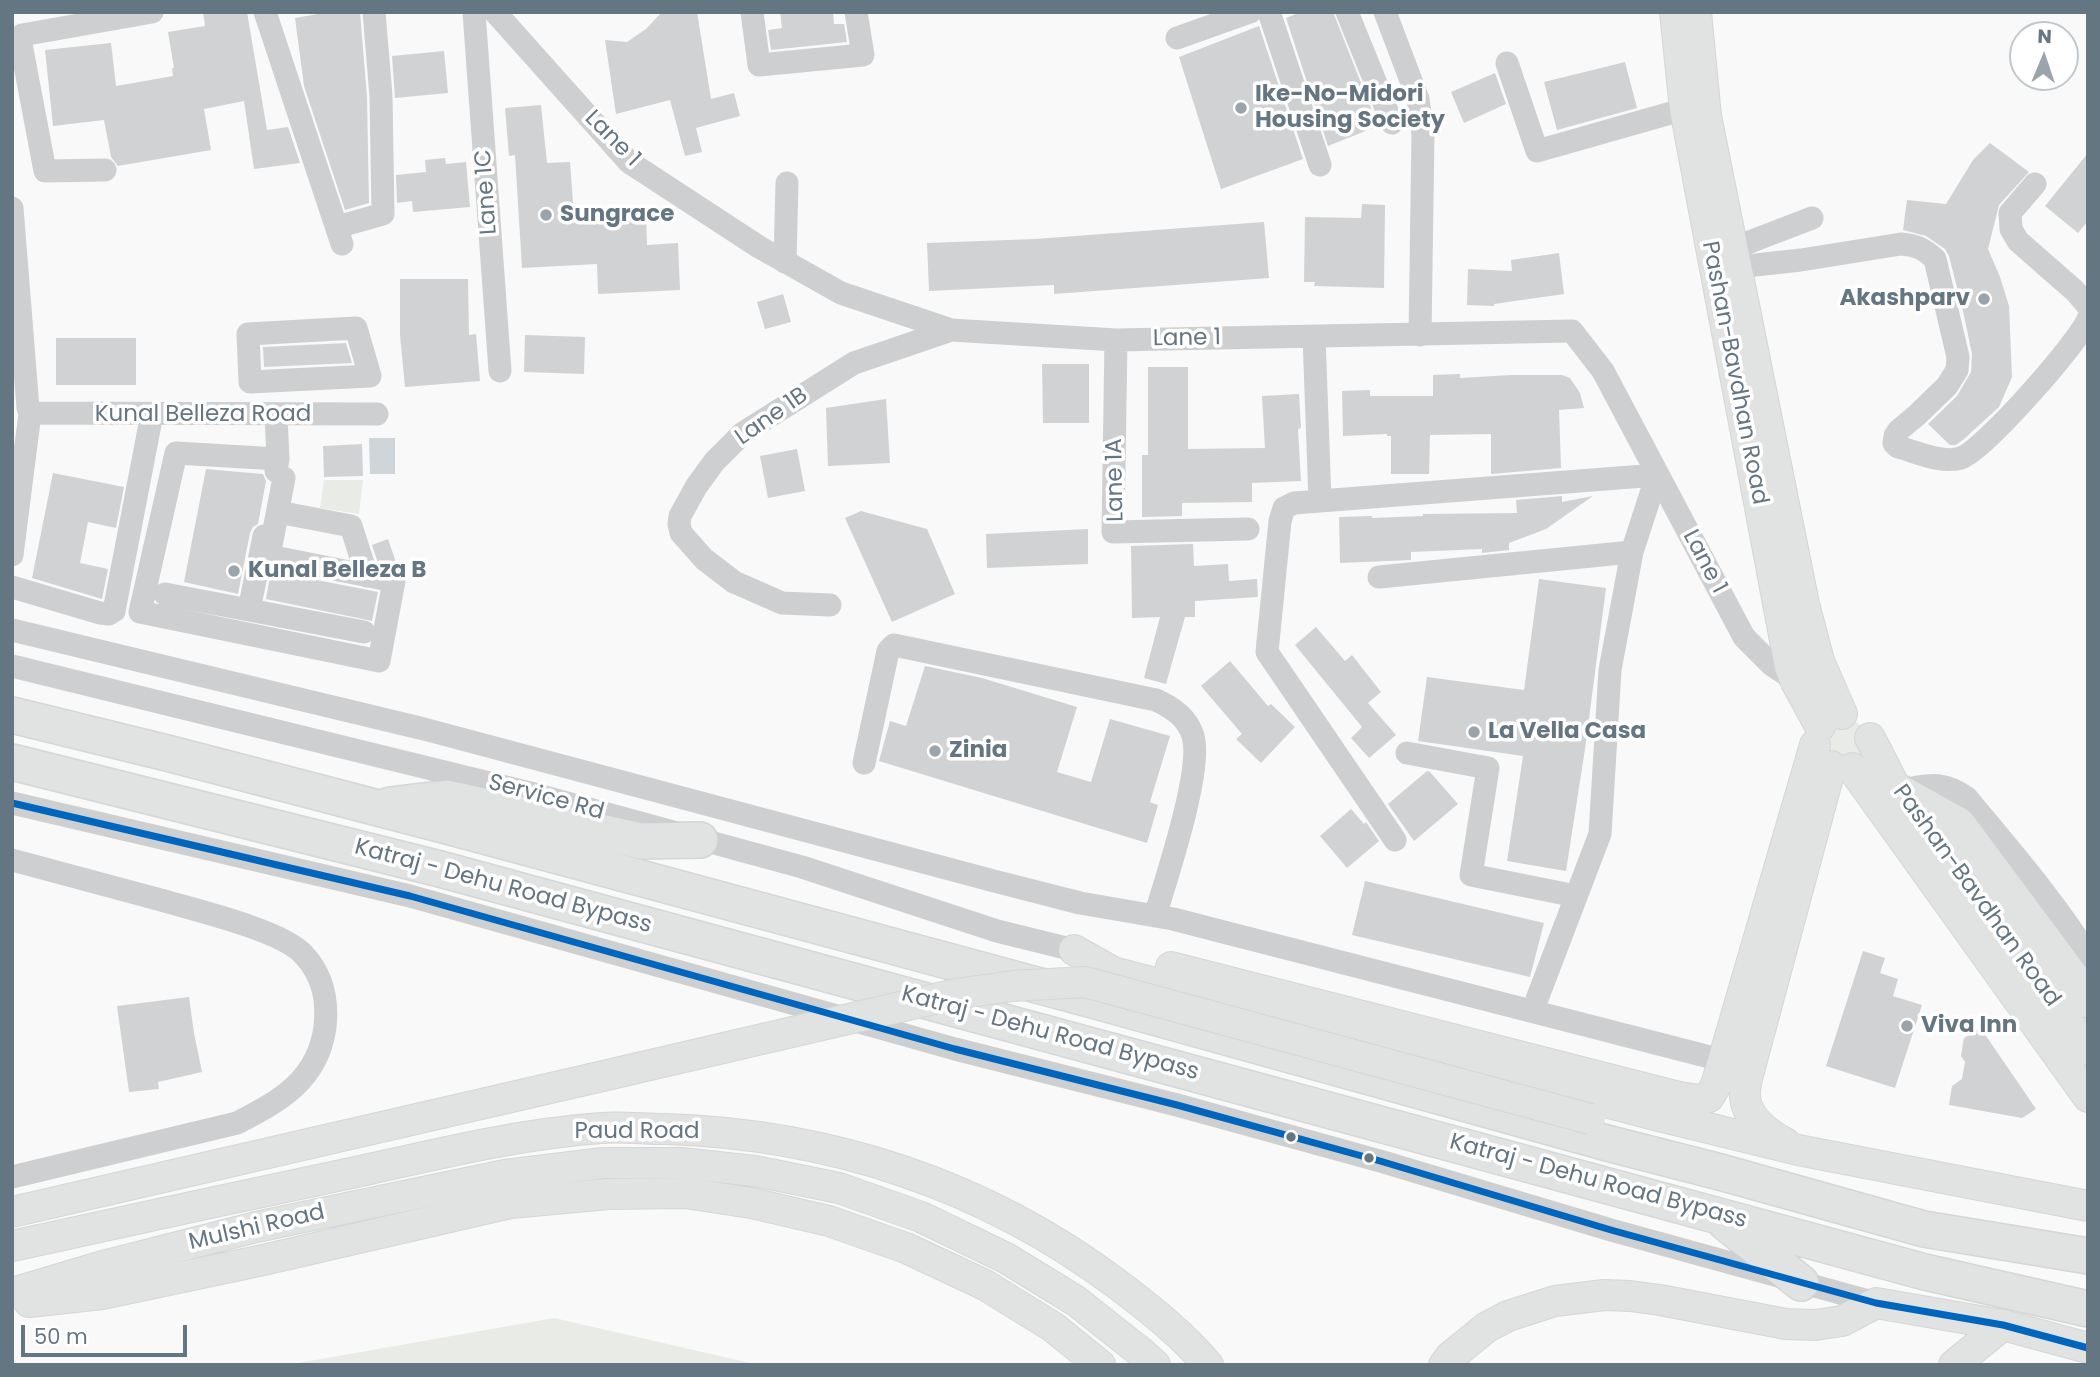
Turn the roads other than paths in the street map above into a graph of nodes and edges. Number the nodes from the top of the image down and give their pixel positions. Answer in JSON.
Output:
{"nodes":[{"id":1,"x":152,"y":12,"type":"edge"},
{"id":2,"x":265,"y":12,"type":"edge"},
{"id":3,"x":374,"y":12,"type":"edge"},
{"id":4,"x":474,"y":12,"type":"edge"},
{"id":5,"x":495,"y":12,"type":"edge"},
{"id":6,"x":752,"y":12,"type":"edge"},
{"id":7,"x":856,"y":12,"type":"edge"},
{"id":8,"x":1250,"y":12,"type":"edge"},
{"id":9,"x":1269,"y":12,"type":"edge"},
{"id":10,"x":1347,"y":12,"type":"edge"},
{"id":11,"x":1385,"y":12,"type":"edge"},
{"id":12,"x":1675,"y":12,"type":"edge"},
{"id":13,"x":1696,"y":12,"type":"edge"},
{"id":14,"x":1177,"y":38,"type":"dead end"},
{"id":15,"x":1507,"y":63,"type":"dead end"},
{"id":16,"x":1685,"y":109,"type":"junction"},
{"id":17,"x":1392,"y":123,"type":"dead end"},
{"id":18,"x":1320,"y":165,"type":"dead end"},
{"id":19,"x":105,"y":170,"type":"dead end"},
{"id":20,"x":788,"y":183,"type":"dead end"},
{"id":21,"x":2035,"y":184,"type":"dead end"},
{"id":22,"x":12,"y":208,"type":"edge"},
{"id":23,"x":1812,"y":218,"type":"dead end"},
{"id":24,"x":1735,"y":258,"type":"junction"},
{"id":25,"x":785,"y":262,"type":"junction"},
{"id":26,"x":2088,"y":306,"type":"edge"},
{"id":27,"x":2088,"y":319,"type":"edge"},
{"id":28,"x":951,"y":330,"type":"junction"},
{"id":29,"x":1420,"y":335,"type":"junction"},
{"id":30,"x":1314,"y":336,"type":"junction"},
{"id":31,"x":1116,"y":340,"type":"junction"},
{"id":32,"x":500,"y":372,"type":"dead end"},
{"id":33,"x":354,"y":377,"type":"junction"},
{"id":34,"x":23,"y":410,"type":"edge"},
{"id":35,"x":152,"y":414,"type":"junction"},
{"id":36,"x":276,"y":415,"type":"junction"},
{"id":37,"x":182,"y":466,"type":"dead end"},
{"id":38,"x":281,"y":468,"type":"junction"},
{"id":39,"x":1657,"y":475,"type":"junction"},
{"id":40,"x":1320,"y":501,"type":"junction"},
{"id":41,"x":278,"y":512,"type":"junction"},
{"id":42,"x":1248,"y":529,"type":"dead end"},
{"id":43,"x":1632,"y":552,"type":"junction"},
{"id":44,"x":12,"y":555,"type":"edge"},
{"id":45,"x":367,"y":576,"type":"junction"},
{"id":46,"x":1379,"y":577,"type":"dead end"},
{"id":47,"x":12,"y":587,"type":"edge"},
{"id":48,"x":164,"y":594,"type":"dead end"},
{"id":49,"x":830,"y":605,"type":"dead end"},
{"id":50,"x":249,"y":610,"type":"junction"},
{"id":51,"x":148,"y":613,"type":"junction"},
{"id":52,"x":12,"y":630,"type":"edge"},
{"id":53,"x":364,"y":632,"type":"dead end"},
{"id":54,"x":12,"y":666,"type":"edge"},
{"id":55,"x":1795,"y":680,"type":"junction"},
{"id":56,"x":12,"y":715,"type":"edge"},
{"id":57,"x":1832,"y":744,"type":"junction"},
{"id":58,"x":1407,"y":753,"type":"dead end"},
{"id":59,"x":12,"y":762,"type":"edge"},
{"id":60,"x":864,"y":763,"type":"dead end"},
{"id":61,"x":1897,"y":791,"type":"junction"},
{"id":62,"x":12,"y":803,"type":"edge"},
{"id":63,"x":373,"y":808,"type":"junction"},
{"id":64,"x":700,"y":839,"type":"junction"},
{"id":65,"x":1395,"y":840,"type":"dead end"},
{"id":66,"x":12,"y":860,"type":"edge"},
{"id":67,"x":1576,"y":896,"type":"junction"},
{"id":68,"x":1154,"y":916,"type":"junction"},
{"id":69,"x":1074,"y":950,"type":"junction"},
{"id":70,"x":2088,"y":955,"type":"edge"},
{"id":71,"x":1537,"y":999,"type":"dead end"},
{"id":72,"x":2088,"y":1000,"type":"edge"},
{"id":73,"x":2088,"y":1050,"type":"edge"},
{"id":74,"x":1737,"y":1064,"type":"junction"},
{"id":75,"x":2087,"y":1097,"type":"edge"},
{"id":76,"x":1590,"y":1119,"type":"joint"},
{"id":77,"x":1798,"y":1150,"type":"junction"},
{"id":78,"x":12,"y":1177,"type":"edge"},
{"id":79,"x":2088,"y":1206,"type":"edge"},
{"id":80,"x":12,"y":1212,"type":"edge"},
{"id":81,"x":1715,"y":1214,"type":"junction"},
{"id":82,"x":12,"y":1246,"type":"edge"},
{"id":83,"x":2088,"y":1248,"type":"edge"},
{"id":84,"x":2088,"y":1256,"type":"edge"},
{"id":85,"x":1801,"y":1283,"type":"junction"},
{"id":86,"x":12,"y":1293,"type":"edge"},
{"id":87,"x":12,"y":1303,"type":"edge"},
{"id":88,"x":1876,"y":1303,"type":"junction"},
{"id":89,"x":2088,"y":1309,"type":"edge"},
{"id":90,"x":2003,"y":1325,"type":"junction"},
{"id":91,"x":2088,"y":1348,"type":"edge"},
{"id":92,"x":1100,"y":1365,"type":"edge"},
{"id":93,"x":1155,"y":1365,"type":"edge"},
{"id":94,"x":1208,"y":1365,"type":"edge"},
{"id":95,"x":1444,"y":1365,"type":"edge"},
{"id":96,"x":1954,"y":1365,"type":"edge"}],
"edges":[{"from":1,"to":19,"type":"street"},
{"from":2,"to":3,"type":"street"},
{"from":4,"to":32,"type":"street","name":"Lane 1C"},
{"from":5,"to":25,"type":"street","name":"Lane 1"},
{"from":6,"to":7,"type":"street"},
{"from":8,"to":14,"type":"street"},
{"from":9,"to":18,"type":"street"},
{"from":10,"to":17,"type":"street"},
{"from":11,"to":29,"type":"street"},
{"from":12,"to":16,"type":"main road","name":"Pashan-Bavdhan Road"},
{"from":13,"to":24,"type":"main road","name":"Pashan-Bavdhan Road"},
{"from":15,"to":16,"type":"street"},
{"from":16,"to":55,"type":"main road","name":"Pashan-Bavdhan Road"},
{"from":20,"to":25,"type":"street"},
{"from":21,"to":26,"type":"street"},
{"from":22,"to":34,"type":"street"},
{"from":23,"to":24,"type":"street"},
{"from":24,"to":27,"type":"street"},
{"from":24,"to":57,"type":"main road","name":"Pashan-Bavdhan Road"},
{"from":25,"to":28,"type":"street","name":"Lane 1"},
{"from":28,"to":31,"type":"street","name":"Lane 1"},
{"from":28,"to":49,"type":"street","name":"Lane 1B"},
{"from":29,"to":30,"type":"street","name":"Lane 1"},
{"from":29,"to":39,"type":"street","name":"Lane 1"},
{"from":30,"to":31,"type":"street","name":"Lane 1"},
{"from":30,"to":40,"type":"street"},
{"from":31,"to":42,"type":"street","name":"Lane 1A"},
{"from":33,"to":33,"type":"street"},
{"from":33,"to":36,"type":"street","name":"Kunal Belleza Road"},
{"from":34,"to":35,"type":"street","name":"Kunal Belleza Road"},
{"from":34,"to":44,"type":"street"},
{"from":35,"to":36,"type":"street","name":"Kunal Belleza Road"},
{"from":35,"to":47,"type":"street"},
{"from":36,"to":38,"type":"street"},
{"from":37,"to":51,"type":"street"},
{"from":38,"to":41,"type":"street"},
{"from":38,"to":50,"type":"street"},
{"from":38,"to":51,"type":"street"},
{"from":39,"to":40,"type":"street"},
{"from":39,"to":43,"type":"street"},
{"from":39,"to":55,"type":"street","name":"Lane 1"},
{"from":40,"to":65,"type":"street"},
{"from":41,"to":45,"type":"street"},
{"from":41,"to":45,"type":"street"},
{"from":43,"to":46,"type":"street"},
{"from":43,"to":67,"type":"street"},
{"from":45,"to":51,"type":"street"},
{"from":48,"to":50,"type":"street"},
{"from":50,"to":53,"type":"street"},
{"from":52,"to":68,"type":"street"},
{"from":54,"to":64,"type":"street","name":"Service Rd"},
{"from":55,"to":57,"type":"main road","name":"Pashan-Bavdhan Road"},
{"from":56,"to":63,"type":"highway","name":"Katraj - Dehu Road Bypass"},
{"from":57,"to":61,"type":"main road","name":"Pashan-Bavdhan Road"},
{"from":57,"to":74,"type":"main road"},
{"from":57,"to":75,"type":"main road","name":"Pashan-Bavdhan Road"},
{"from":58,"to":67,"type":"street"},
{"from":59,"to":81,"type":"highway","name":"Katraj - Dehu Road Bypass"},
{"from":60,"to":68,"type":"street"},
{"from":61,"to":70,"type":"street"},
{"from":61,"to":72,"type":"highway"},
{"from":61,"to":73,"type":"main road","name":"Pashan-Bavdhan Road"},
{"from":62,"to":85,"type":"street"},
{"from":63,"to":64,"type":"highway"},
{"from":63,"to":84,"type":"highway","name":"Katraj - Dehu Road Bypass"},
{"from":64,"to":69,"type":"street","name":"Service Rd"},
{"from":66,"to":78,"type":"street"},
{"from":67,"to":71,"type":"street"},
{"from":68,"to":74,"type":"street"},
{"from":69,"to":74,"type":"main road"},
{"from":69,"to":77,"type":"main road"},
{"from":74,"to":77,"type":"main road"},
{"from":76,"to":80,"type":"main road","bridge":true},
{"from":76,"to":83,"type":"highway"},
{"from":77,"to":79,"type":"main road"},
{"from":81,"to":85,"type":"highway"},
{"from":81,"to":89,"type":"highway","name":"Katraj - Dehu Road Bypass"},
{"from":82,"to":94,"type":"main road","name":"Paud Road"},
{"from":85,"to":88,"type":"street"},
{"from":86,"to":93,"type":"main road","name":"Mulshi Road"},
{"from":87,"to":92,"type":"main road"},
{"from":88,"to":90,"type":"main road"},
{"from":88,"to":95,"type":"main road"},
{"from":90,"to":91,"type":"main road"},
{"from":90,"to":96,"type":"main road"}]}
